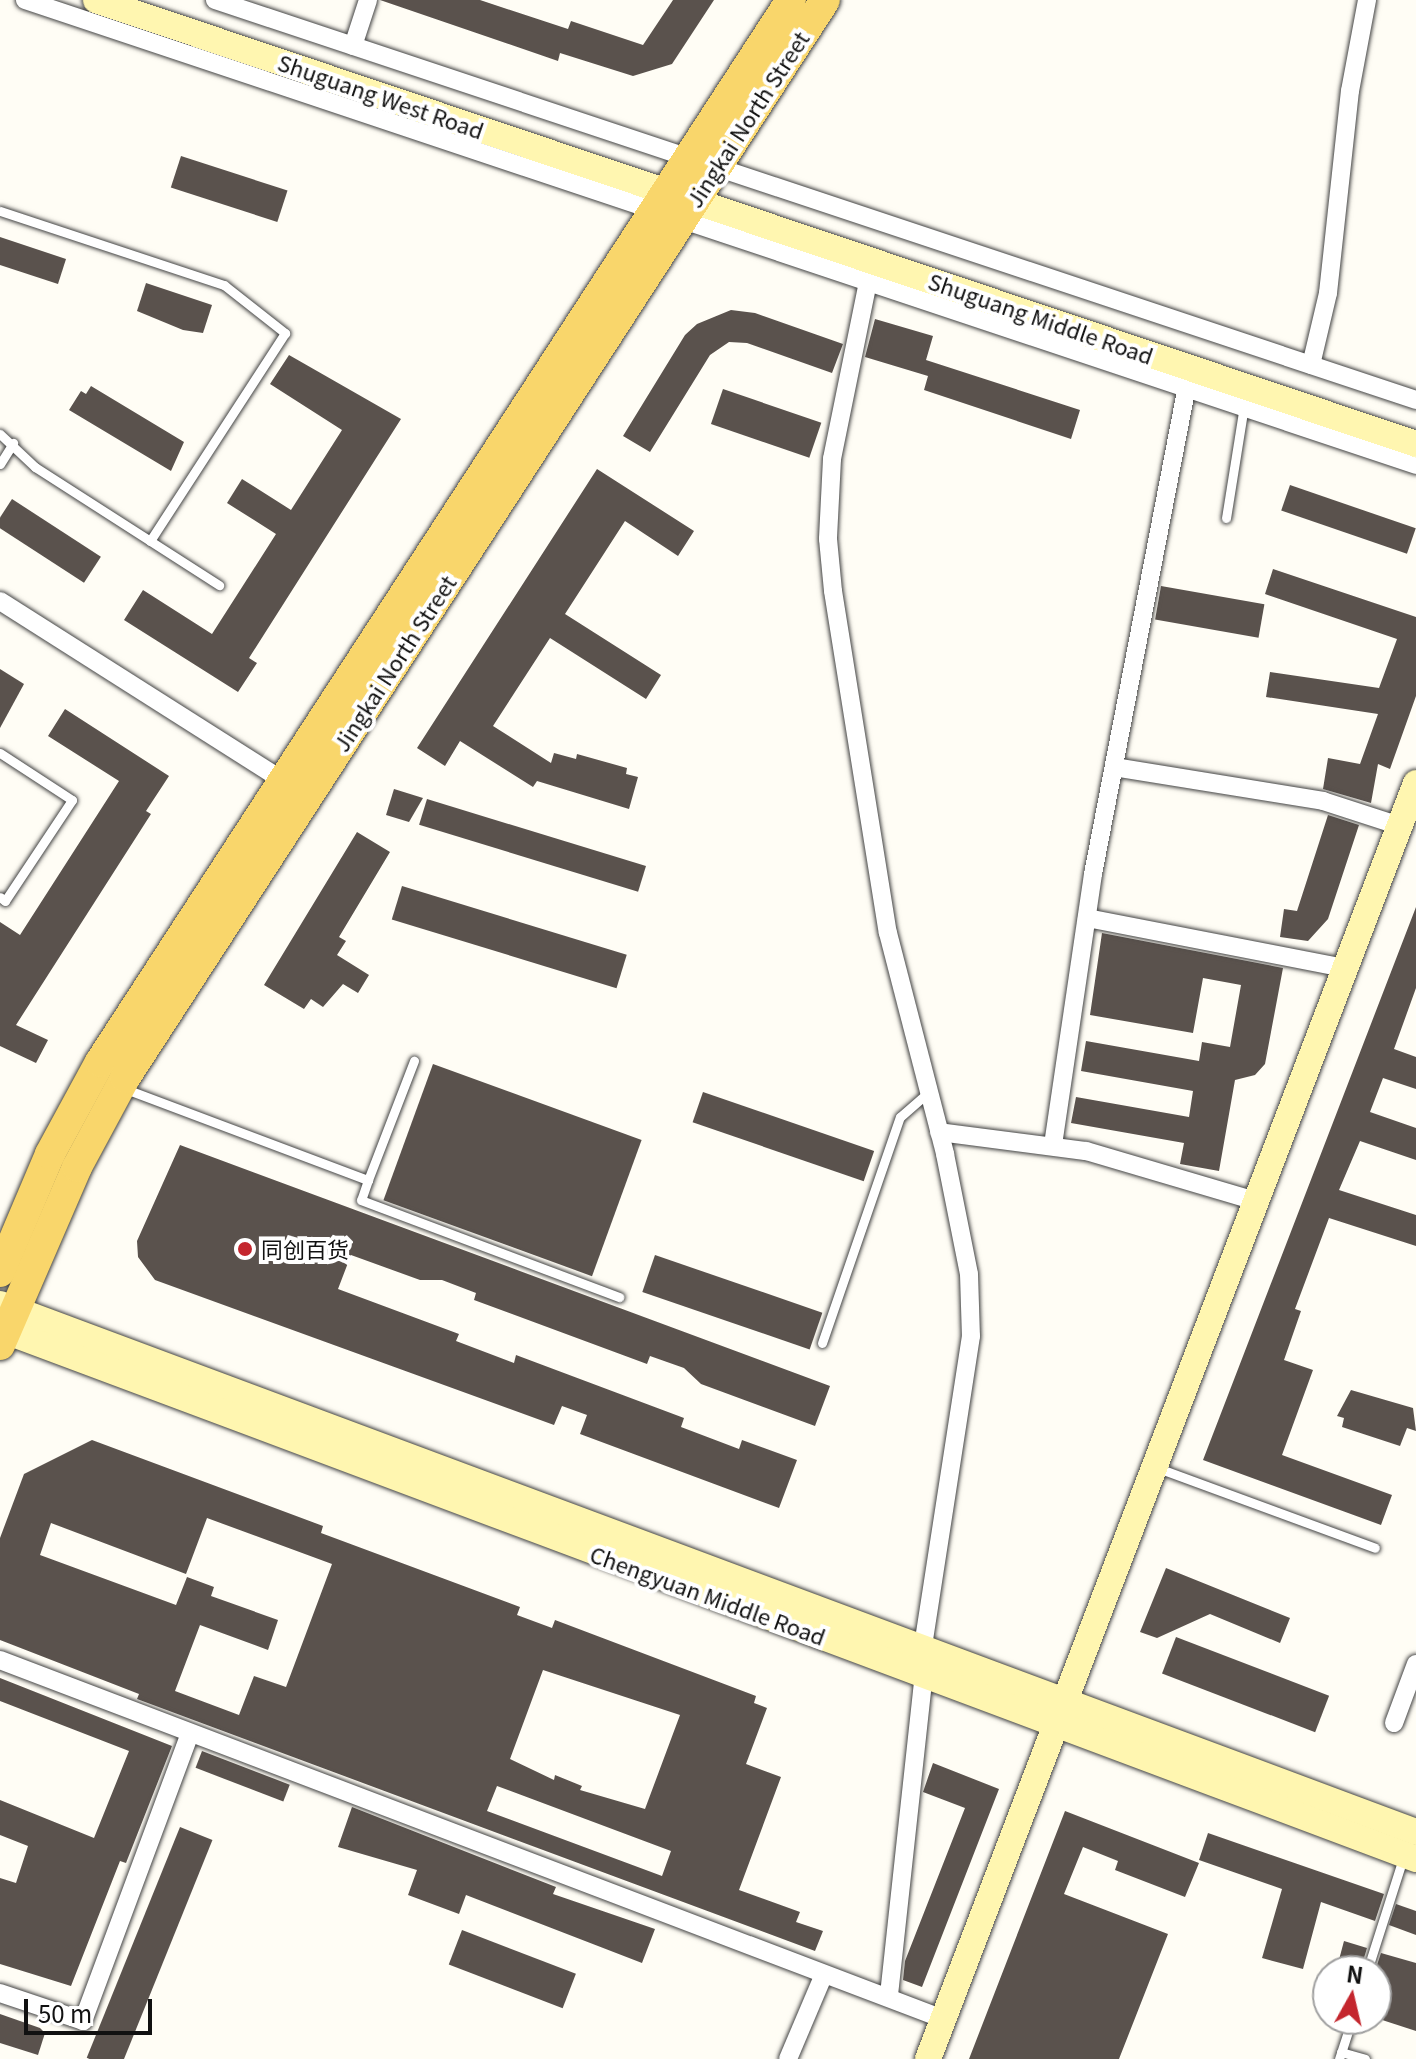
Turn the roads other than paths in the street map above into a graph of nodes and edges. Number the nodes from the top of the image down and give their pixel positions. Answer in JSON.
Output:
{"nodes":[{"id":1,"x":25,"y":0,"type":"edge"},
{"id":2,"x":96,"y":0,"type":"edge"},
{"id":3,"x":152,"y":0,"type":"edge"},
{"id":4,"x":215,"y":0,"type":"edge"},
{"id":5,"x":368,"y":0,"type":"edge"},
{"id":6,"x":791,"y":0,"type":"edge"},
{"id":7,"x":825,"y":0,"type":"edge"},
{"id":8,"x":1367,"y":0,"type":"edge"},
{"id":9,"x":353,"y":46,"type":"junction"},
{"id":10,"x":685,"y":189,"type":"junction"},
{"id":11,"x":0,"y":211,"type":"edge"},
{"id":12,"x":870,"y":271,"type":"junction"},
{"id":13,"x":1311,"y":365,"type":"junction"},
{"id":14,"x":1187,"y":388,"type":"junction"},
{"id":15,"x":1246,"y":397,"type":"junction"},
{"id":16,"x":1416,"y":400,"type":"edge"},
{"id":17,"x":1416,"y":425,"type":"edge"},
{"id":18,"x":0,"y":434,"type":"edge"},
{"id":19,"x":13,"y":443,"type":"junction"},
{"id":20,"x":1416,"y":444,"type":"edge"},
{"id":21,"x":0,"y":464,"type":"edge"},
{"id":22,"x":1416,"y":465,"type":"edge"},
{"id":23,"x":1226,"y":518,"type":"dead end"},
{"id":24,"x":150,"y":541,"type":"junction"},
{"id":25,"x":219,"y":585,"type":"dead end"},
{"id":26,"x":0,"y":601,"type":"edge"},
{"id":27,"x":0,"y":753,"type":"edge"},
{"id":28,"x":1114,"y":767,"type":"junction"},
{"id":29,"x":284,"y":781,"type":"junction"},
{"id":30,"x":1416,"y":783,"type":"edge"},
{"id":31,"x":1407,"y":818,"type":"edge"},
{"id":32,"x":0,"y":897,"type":"edge"},
{"id":33,"x":1087,"y":918,"type":"junction"},
{"id":34,"x":1345,"y":968,"type":"junction"},
{"id":35,"x":414,"y":1061,"type":"dead end"},
{"id":36,"x":120,"y":1086,"type":"junction"},
{"id":37,"x":928,"y":1093,"type":"junction"},
{"id":38,"x":939,"y":1132,"type":"junction"},
{"id":39,"x":1053,"y":1145,"type":"junction"},
{"id":40,"x":368,"y":1180,"type":"junction"},
{"id":41,"x":1256,"y":1201,"type":"junction"},
{"id":42,"x":0,"y":1272,"type":"edge"},
{"id":43,"x":619,"y":1297,"type":"dead end"},
{"id":44,"x":4,"y":1324,"type":"edge"},
{"id":45,"x":822,"y":1343,"type":"dead end"},
{"id":46,"x":1154,"y":1467,"type":"junction"},
{"id":47,"x":1375,"y":1548,"type":"dead end"},
{"id":48,"x":923,"y":1647,"type":"junction"},
{"id":49,"x":0,"y":1660,"type":"edge"},
{"id":50,"x":1416,"y":1664,"type":"edge"},
{"id":51,"x":924,"y":1675,"type":"junction"},
{"id":52,"x":1060,"y":1713,"type":"junction"},
{"id":53,"x":1394,"y":1723,"type":"dead end"},
{"id":54,"x":190,"y":1733,"type":"junction"},
{"id":55,"x":1412,"y":1849,"type":"edge"},
{"id":56,"x":1373,"y":1955,"type":"edge"},
{"id":57,"x":824,"y":1974,"type":"junction"},
{"id":58,"x":0,"y":1993,"type":"edge"},
{"id":59,"x":889,"y":1995,"type":"dead end"},
{"id":60,"x":943,"y":2019,"type":"junction"},
{"id":61,"x":1347,"y":2035,"type":"edge"},
{"id":62,"x":1340,"y":2056,"type":"edge"},
{"id":63,"x":788,"y":2059,"type":"edge"},
{"id":64,"x":928,"y":2059,"type":"edge"},
{"id":65,"x":1365,"y":2059,"type":"edge"}],
"edges":[{"from":1,"to":10,"type":"street"},
{"from":2,"to":10,"type":"main road","name":"Shuguang West Road"},
{"from":3,"to":10,"type":"main road","name":"Shuguang West Road"},
{"from":4,"to":9,"type":"street"},
{"from":5,"to":9,"type":"street"},
{"from":6,"to":10,"type":"main road","name":"Jingkai North Street"},
{"from":7,"to":10,"type":"main road","name":"Jingkai North Street"},
{"from":8,"to":13,"type":"street"},
{"from":9,"to":10,"type":"street"},
{"from":10,"to":12,"type":"main road","name":"Shuguang Middle Road"},
{"from":10,"to":13,"type":"street"},
{"from":10,"to":17,"type":"main road","name":"Shuguang Middle Road"},
{"from":10,"to":29,"type":"main road","name":"Jingkai North Street"},
{"from":10,"to":36,"type":"main road","name":"Jingkai North Street"},
{"from":11,"to":24,"type":"lane"},
{"from":12,"to":14,"type":"street"},
{"from":12,"to":15,"type":"main road","name":"Shuguang Middle Road"},
{"from":12,"to":37,"type":"street"},
{"from":13,"to":16,"type":"street"},
{"from":14,"to":15,"type":"street"},
{"from":14,"to":28,"type":"street"},
{"from":15,"to":20,"type":"main road","name":"Shuguang Middle Road"},
{"from":15,"to":22,"type":"street"},
{"from":15,"to":23,"type":"lane"},
{"from":18,"to":19,"type":"lane"},
{"from":19,"to":21,"type":"lane"},
{"from":19,"to":24,"type":"lane"},
{"from":24,"to":25,"type":"lane"},
{"from":26,"to":29,"type":"street"},
{"from":27,"to":32,"type":"lane"},
{"from":28,"to":31,"type":"street"},
{"from":28,"to":33,"type":"street"},
{"from":29,"to":42,"type":"main road","name":"Jingkai North Street"},
{"from":30,"to":31,"type":"main road"},
{"from":31,"to":34,"type":"main road"},
{"from":33,"to":34,"type":"street"},
{"from":33,"to":39,"type":"street"},
{"from":34,"to":41,"type":"main road"},
{"from":35,"to":40,"type":"lane"},
{"from":36,"to":40,"type":"lane"},
{"from":36,"to":44,"type":"main road","name":"Jingkai North Street"},
{"from":37,"to":38,"type":"street"},
{"from":37,"to":45,"type":"lane"},
{"from":38,"to":39,"type":"street"},
{"from":38,"to":48,"type":"street"},
{"from":39,"to":41,"type":"street"},
{"from":40,"to":43,"type":"lane"},
{"from":41,"to":46,"type":"main road"},
{"from":44,"to":48,"type":"main road","name":"Chengyuan Middle Road"},
{"from":44,"to":51,"type":"main road","name":"Chengyuan Middle Road"},
{"from":46,"to":47,"type":"lane"},
{"from":46,"to":52,"type":"main road"},
{"from":48,"to":52,"type":"main road","name":"Chengyuan Middle Road"},
{"from":49,"to":54,"type":"street"},
{"from":50,"to":53,"type":"street"},
{"from":51,"to":52,"type":"main road","name":"Chengyuan Middle Road"},
{"from":51,"to":59,"type":"street"},
{"from":52,"to":55,"type":"main road","name":"Chengyuan Middle Road"},
{"from":52,"to":60,"type":"main road"},
{"from":54,"to":57,"type":"street"},
{"from":54,"to":58,"type":"street"},
{"from":55,"to":56,"type":"lane"},
{"from":57,"to":60,"type":"street"},
{"from":57,"to":63,"type":"street"},
{"from":60,"to":64,"type":"main road"},
{"from":61,"to":62,"type":"lane"},
{"from":62,"to":65,"type":"lane"}]}
